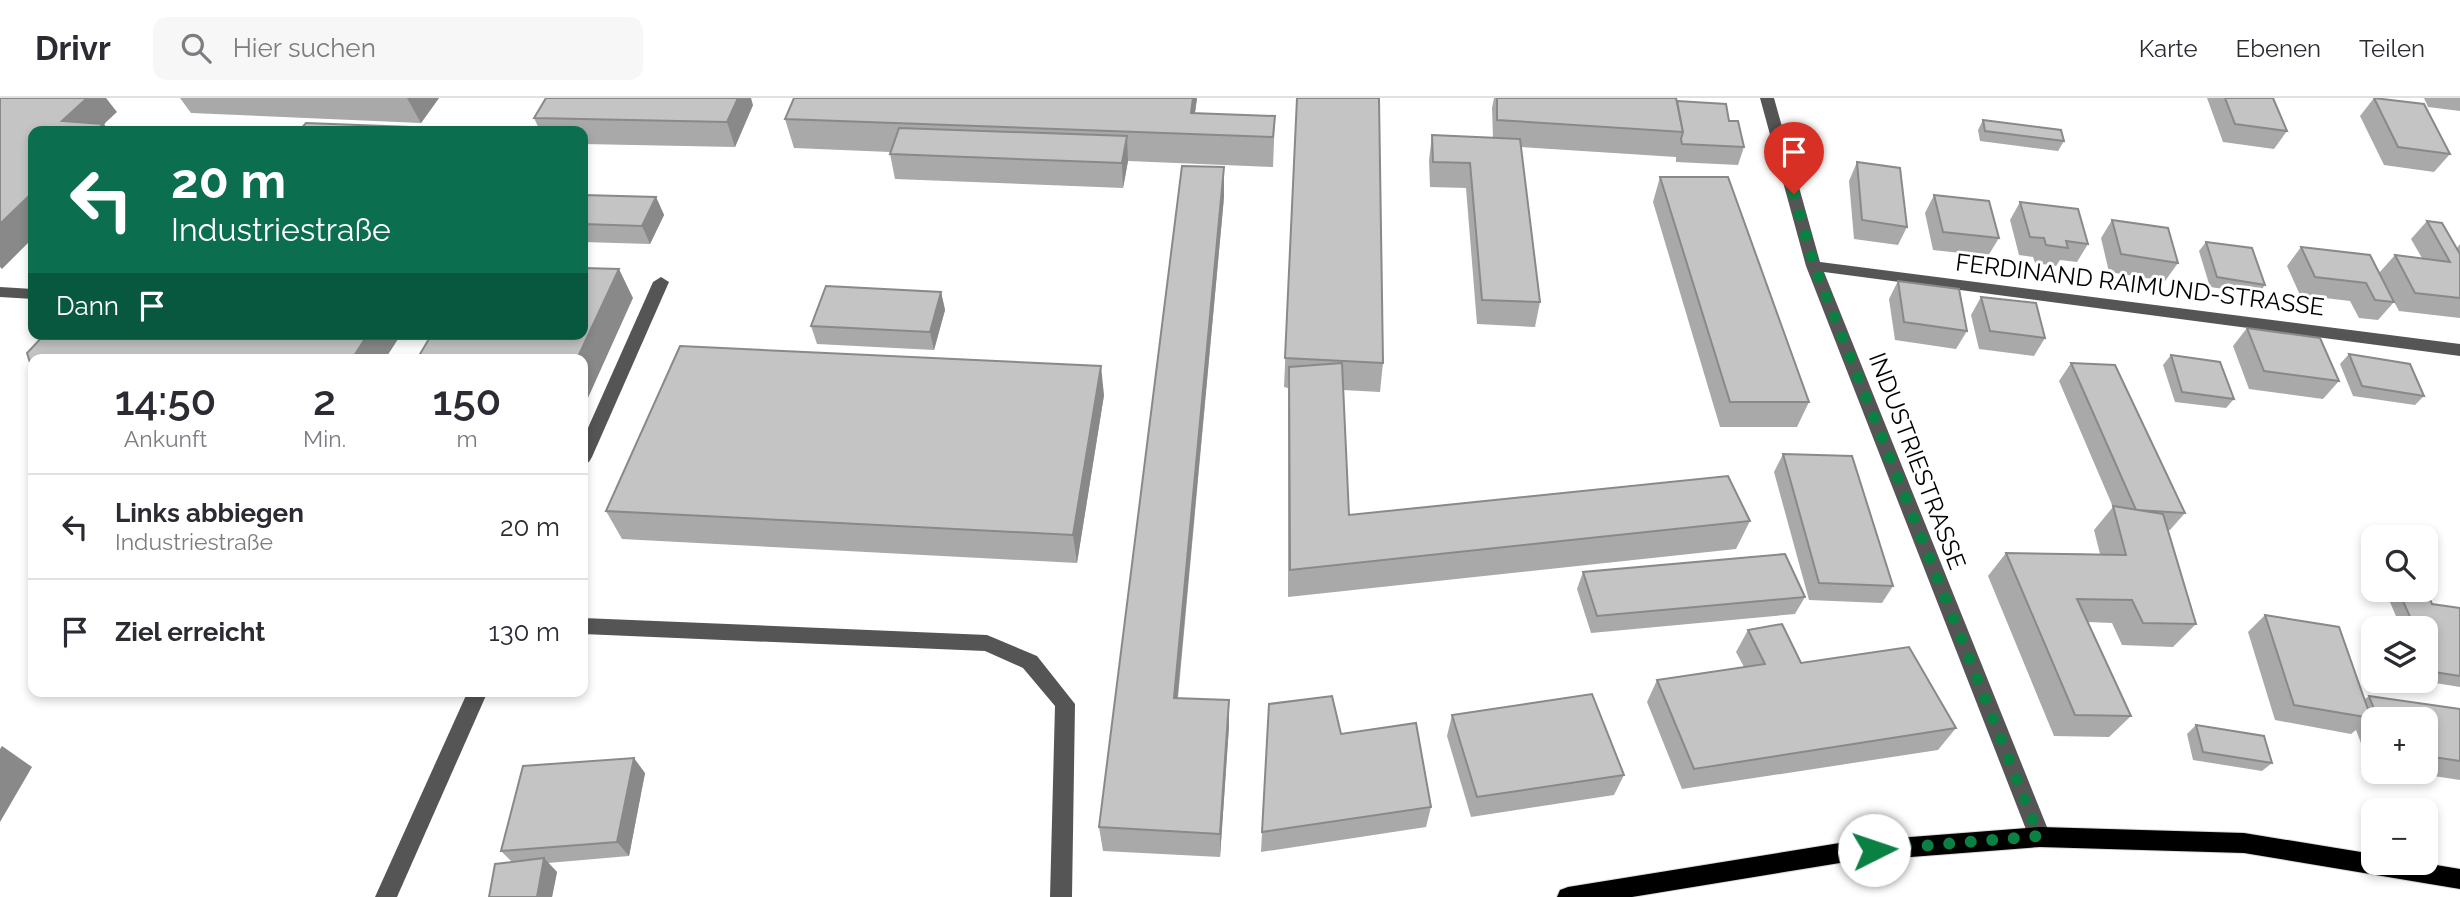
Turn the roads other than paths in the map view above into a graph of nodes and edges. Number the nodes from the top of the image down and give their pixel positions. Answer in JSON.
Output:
{"nodes":[{"id":1,"x":1767,"y":98,"type":"edge"},
{"id":2,"x":1814,"y":265,"type":"junction"},
{"id":3,"x":661,"y":282,"type":"dead end"},
{"id":4,"x":0,"y":292,"type":"edge"},
{"id":5,"x":28,"y":294,"type":"edge"},
{"id":6,"x":2460,"y":350,"type":"edge"},
{"id":7,"x":588,"y":446,"type":"edge"},
{"id":8,"x":588,"y":626,"type":"edge"},
{"id":9,"x":475,"y":697,"type":"edge"},
{"id":10,"x":2039,"y":836,"type":"junction"},
{"id":11,"x":2460,"y":879,"type":"edge"},
{"id":12,"x":386,"y":897,"type":"edge"},
{"id":13,"x":1061,"y":897,"type":"edge"},
{"id":14,"x":1568,"y":897,"type":"edge"}],
"edges":[{"from":1,"to":2,"type":"street","name":"INDUSTRIESTRASSE"},
{"from":2,"to":6,"type":"street","name":"FERDINAND RAIMUND-STRASSE"},
{"from":2,"to":10,"type":"street","name":"INDUSTRIESTRASSE"},
{"from":3,"to":7,"type":"street"},
{"from":4,"to":5,"type":"street"},
{"from":8,"to":13,"type":"street"},
{"from":9,"to":12,"type":"street"},
{"from":10,"to":11,"type":"main road"},
{"from":10,"to":14,"type":"main road"}]}
